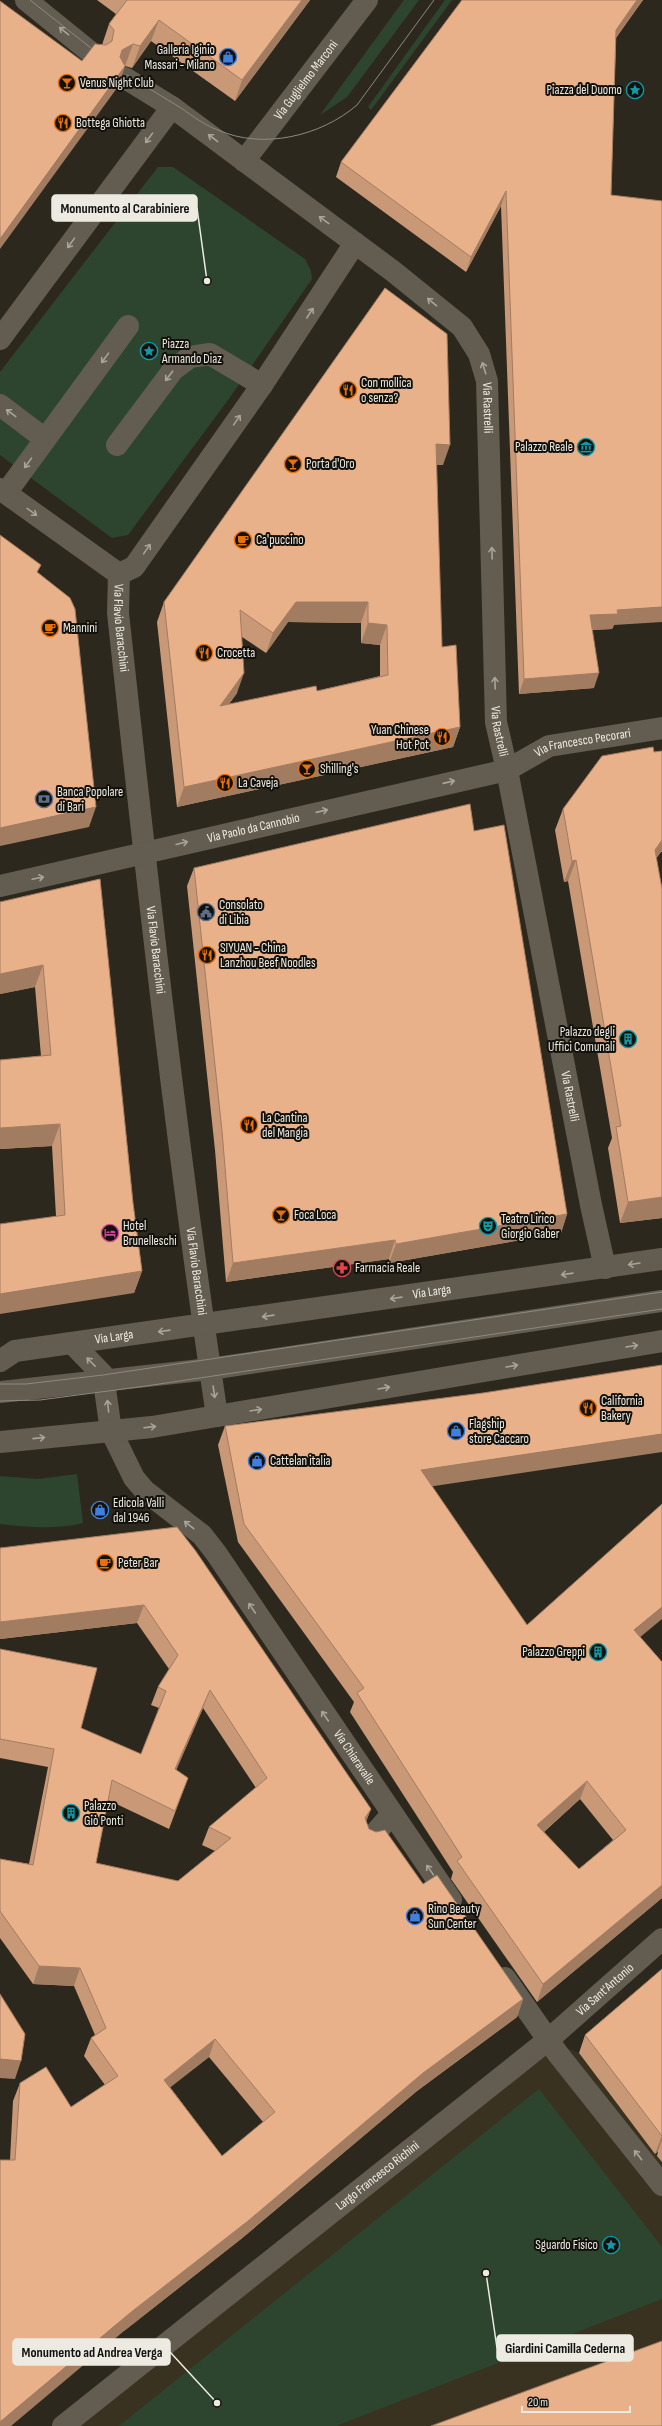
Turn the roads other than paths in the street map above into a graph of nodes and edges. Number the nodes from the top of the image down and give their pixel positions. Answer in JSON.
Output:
{"nodes":[{"id":1,"x":26,"y":0,"type":"edge"},
{"id":2,"x":367,"y":0,"type":"edge"},
{"id":3,"x":94,"y":55,"type":"edge"},
{"id":4,"x":125,"y":78,"type":"edge"},
{"id":5,"x":172,"y":107,"type":"junction"},
{"id":6,"x":244,"y":161,"type":"junction"},
{"id":7,"x":355,"y":243,"type":"junction"},
{"id":8,"x":128,"y":326,"type":"dead end"},
{"id":9,"x":0,"y":339,"type":"edge"},
{"id":10,"x":262,"y":385,"type":"junction"},
{"id":11,"x":0,"y":404,"type":"edge"},
{"id":12,"x":45,"y":439,"type":"junction"},
{"id":13,"x":117,"y":445,"type":"dead end"},
{"id":14,"x":3,"y":491,"type":"edge"},
{"id":15,"x":119,"y":574,"type":"junction"},
{"id":16,"x":662,"y":728,"type":"edge"},
{"id":17,"x":507,"y":770,"type":"junction"},
{"id":18,"x":144,"y":852,"type":"junction"},
{"id":19,"x":0,"y":886,"type":"edge"},
{"id":20,"x":662,"y":1259,"type":"edge"},
{"id":21,"x":605,"y":1268,"type":"junction"},
{"id":22,"x":662,"y":1301,"type":"edge"},
{"id":23,"x":203,"y":1325,"type":"junction"},
{"id":24,"x":662,"y":1341,"type":"edge"},
{"id":25,"x":72,"y":1343,"type":"junction"},
{"id":26,"x":5,"y":1354,"type":"edge"},
{"id":27,"x":210,"y":1369,"type":"junction"},
{"id":28,"x":105,"y":1382,"type":"junction"},
{"id":29,"x":0,"y":1392,"type":"edge"},
{"id":30,"x":217,"y":1416,"type":"junction"},
{"id":31,"x":111,"y":1430,"type":"junction"},
{"id":32,"x":0,"y":1442,"type":"edge"},
{"id":33,"x":145,"y":1491,"type":"joint"},
{"id":34,"x":392,"y":1815,"type":"junction"},
{"id":35,"x":371,"y":1838,"type":"edge"},
{"id":36,"x":464,"y":1919,"type":"edge"},
{"id":37,"x":662,"y":1939,"type":"edge"},
{"id":38,"x":495,"y":1964,"type":"edge"},
{"id":39,"x":548,"y":2040,"type":"junction"},
{"id":40,"x":662,"y":2185,"type":"edge"},
{"id":41,"x":63,"y":2426,"type":"edge"}],
"edges":[{"from":3,"to":1,"type":"street","one_way":true},
{"from":2,"to":6,"type":"street","name":"Via Guglielmo Marconi"},
{"from":4,"to":5,"type":"street"},
{"from":6,"to":5,"type":"street","one_way":true},
{"from":5,"to":9,"type":"street","one_way":true},
{"from":7,"to":6,"type":"street","one_way":true},
{"from":10,"to":7,"type":"street","one_way":true},
{"from":17,"to":7,"type":"street","name":"Via Rastrelli","one_way":true},
{"from":8,"to":12,"type":"street","one_way":true},
{"from":10,"to":13,"type":"street","one_way":true},
{"from":15,"to":10,"type":"street","one_way":true},
{"from":12,"to":11,"type":"street","one_way":true},
{"from":12,"to":14,"type":"street","one_way":true},
{"from":14,"to":15,"type":"street","one_way":true},
{"from":15,"to":18,"type":"street","name":"Via Flavio Baracchini"},
{"from":16,"to":17,"type":"street","name":"Via Francesco Pecorari"},
{"from":18,"to":17,"type":"street","name":"Via Paolo da Cannobio","one_way":true},
{"from":17,"to":21,"type":"street","name":"Via Rastrelli"},
{"from":19,"to":18,"type":"street","name":"Via Paolo da Cannobio","one_way":true},
{"from":18,"to":23,"type":"street","name":"Via Flavio Baracchini"},
{"from":20,"to":21,"type":"street","name":"Via Larga","one_way":true},
{"from":21,"to":23,"type":"street","name":"Via Larga","one_way":true},
{"from":22,"to":27,"type":"street"},
{"from":23,"to":25,"type":"street","name":"Via Larga","one_way":true},
{"from":23,"to":27,"type":"street"},
{"from":30,"to":24,"type":"street","one_way":true},
{"from":25,"to":26,"type":"street","name":"Via Larga"},
{"from":28,"to":25,"type":"street","name":"Via Larga","one_way":true},
{"from":27,"to":28,"type":"street"},
{"from":27,"to":30,"type":"street","one_way":true},
{"from":28,"to":29,"type":"street"},
{"from":31,"to":28,"type":"street","name":"Via Larga","one_way":true},
{"from":31,"to":30,"type":"street","one_way":true},
{"from":32,"to":31,"type":"street","one_way":true},
{"from":31,"to":33,"type":"street","name":"Via Larga"},
{"from":34,"to":33,"type":"street","name":"Via Chiaravalle","one_way":true},
{"from":34,"to":35,"type":"street"},
{"from":36,"to":34,"type":"street","name":"Via Chiaravalle","one_way":true},
{"from":37,"to":39,"type":"street","name":"Via Sant'Antonio"},
{"from":38,"to":39,"type":"street"},
{"from":40,"to":39,"type":"street","one_way":true},
{"from":39,"to":41,"type":"street","name":"Largo Francesco Richini"}]}
